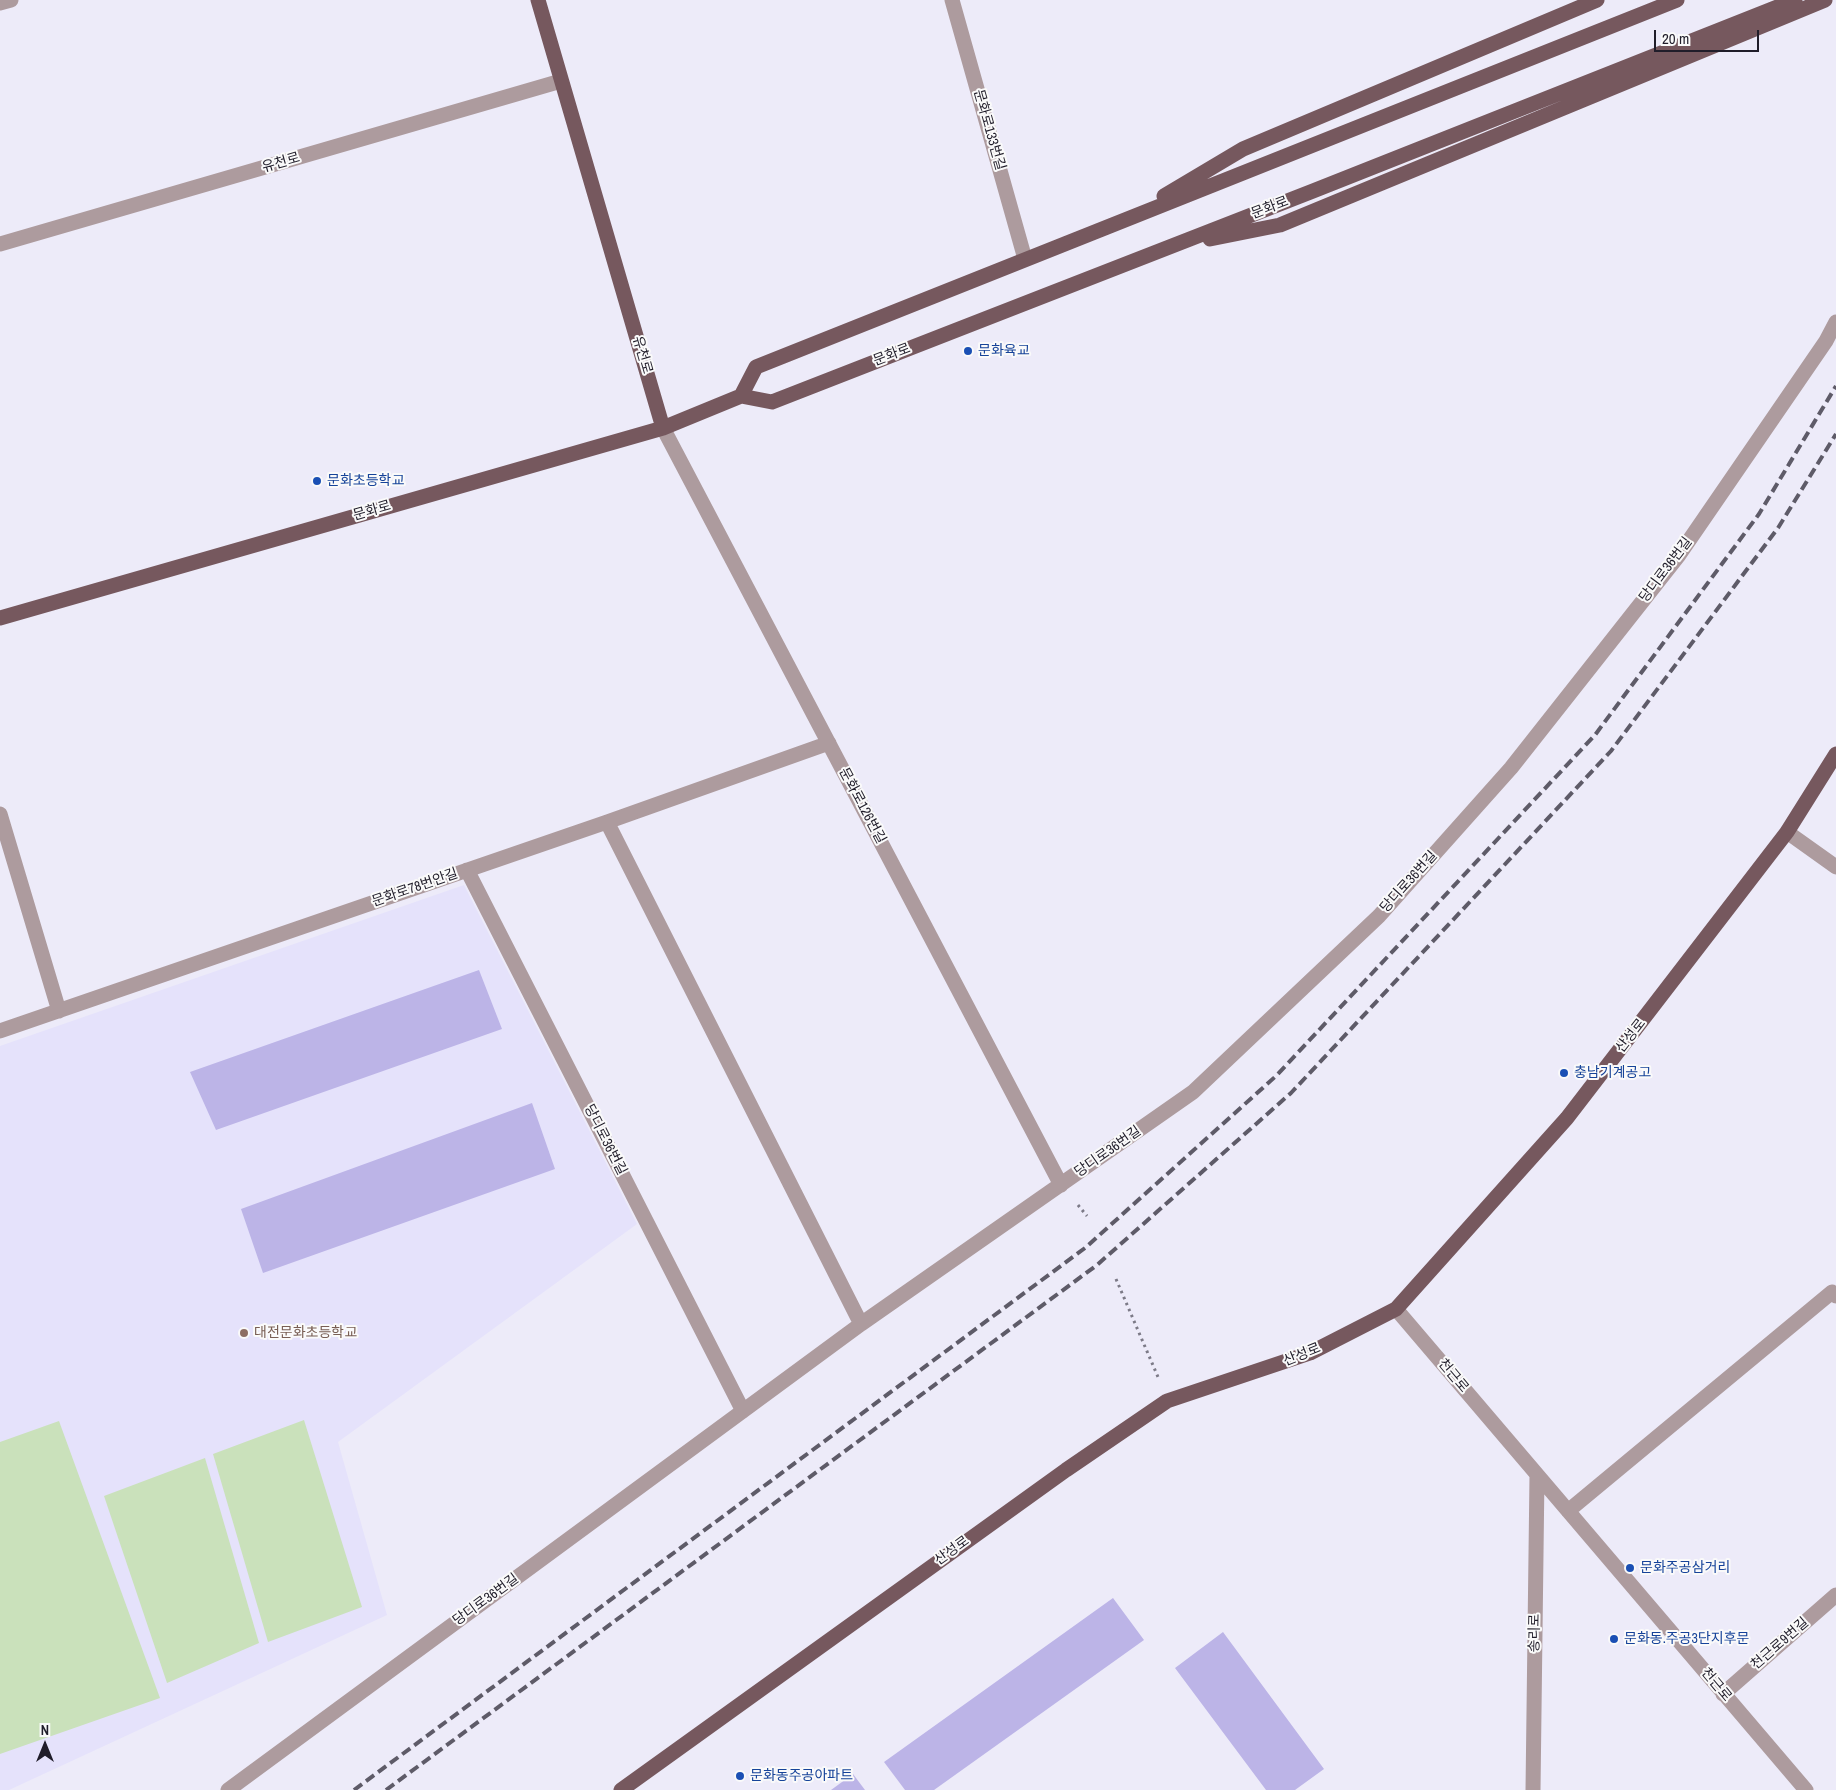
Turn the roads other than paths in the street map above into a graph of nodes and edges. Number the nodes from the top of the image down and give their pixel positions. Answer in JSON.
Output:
{"nodes":[{"id":1,"x":11,"y":0,"type":"edge"},
{"id":2,"x":538,"y":0,"type":"edge"},
{"id":3,"x":952,"y":0,"type":"edge"},
{"id":4,"x":1597,"y":0,"type":"edge"},
{"id":5,"x":1677,"y":0,"type":"edge"},
{"id":6,"x":1795,"y":0,"type":"edge"},
{"id":7,"x":1825,"y":0,"type":"edge"},
{"id":8,"x":0,"y":3,"type":"edge"},
{"id":9,"x":561,"y":81,"type":"junction"},
{"id":10,"x":1124,"y":220,"type":"junction"},
{"id":11,"x":0,"y":244,"type":"edge"},
{"id":12,"x":1171,"y":247,"type":"junction"},
{"id":13,"x":1025,"y":259,"type":"junction"},
{"id":14,"x":1836,"y":322,"type":"edge"},
{"id":15,"x":741,"y":396,"type":"junction"},
{"id":16,"x":663,"y":428,"type":"junction"},
{"id":17,"x":0,"y":618,"type":"edge"},
{"id":18,"x":829,"y":742,"type":"junction"},
{"id":19,"x":1836,"y":754,"type":"edge"},
{"id":20,"x":0,"y":814,"type":"edge"},
{"id":21,"x":607,"y":822,"type":"junction"},
{"id":22,"x":1787,"y":832,"type":"junction"},
{"id":23,"x":1836,"y":867,"type":"edge"},
{"id":24,"x":467,"y":870,"type":"junction"},
{"id":25,"x":59,"y":1011,"type":"junction"},
{"id":26,"x":0,"y":1031,"type":"edge"},
{"id":27,"x":1061,"y":1185,"type":"junction"},
{"id":28,"x":1836,"y":1296,"type":"edge"},
{"id":29,"x":1396,"y":1309,"type":"junction"},
{"id":30,"x":861,"y":1324,"type":"junction"},
{"id":31,"x":743,"y":1411,"type":"junction"},
{"id":32,"x":1537,"y":1475,"type":"junction"},
{"id":33,"x":1568,"y":1511,"type":"junction"},
{"id":34,"x":1836,"y":1595,"type":"edge"},
{"id":35,"x":1724,"y":1694,"type":"junction"},
{"id":36,"x":228,"y":1790,"type":"edge"},
{"id":37,"x":621,"y":1790,"type":"edge"},
{"id":38,"x":1534,"y":1790,"type":"edge"},
{"id":39,"x":1806,"y":1790,"type":"edge"}],
"edges":[{"from":1,"to":8,"type":"street"},
{"from":2,"to":9,"type":"main road","name":"유천로"},
{"from":3,"to":13,"type":"street","name":"문화로133번길"},
{"from":4,"to":10,"type":"main road"},
{"from":5,"to":10,"type":"main road"},
{"from":6,"to":12,"type":"main road","name":"문화로"},
{"from":7,"to":12,"type":"main road"},
{"from":9,"to":11,"type":"street","name":"유천로"},
{"from":9,"to":16,"type":"main road","name":"유천로"},
{"from":10,"to":13,"type":"main road"},
{"from":12,"to":15,"type":"main road","name":"문화로"},
{"from":13,"to":15,"type":"main road"},
{"from":14,"to":27,"type":"street","name":"당디로36번길"},
{"from":15,"to":16,"type":"main road","name":"문화로"},
{"from":16,"to":17,"type":"main road","name":"문화로"},
{"from":16,"to":18,"type":"street","name":"문화로126번길"},
{"from":18,"to":21,"type":"street","name":"문화로78번안길"},
{"from":18,"to":27,"type":"street","name":"문화로126번길"},
{"from":19,"to":22,"type":"main road","name":"산성로"},
{"from":20,"to":25,"type":"street"},
{"from":21,"to":24,"type":"street","name":"문화로78번안길"},
{"from":21,"to":30,"type":"street"},
{"from":22,"to":23,"type":"street"},
{"from":22,"to":29,"type":"main road","name":"산성로"},
{"from":24,"to":25,"type":"street","name":"문화로78번안길"},
{"from":24,"to":31,"type":"street","name":"당디로36번길"},
{"from":25,"to":26,"type":"street","name":"문화로78번안길"},
{"from":27,"to":30,"type":"street","name":"당디로36번길"},
{"from":28,"to":33,"type":"street"},
{"from":29,"to":32,"type":"street","name":"천근로"},
{"from":29,"to":37,"type":"main road","name":"산성로"},
{"from":30,"to":31,"type":"street","name":"당디로36번길"},
{"from":31,"to":36,"type":"street","name":"당디로36번길"},
{"from":32,"to":33,"type":"street","name":"천근로"},
{"from":32,"to":38,"type":"street","name":"송리로"},
{"from":33,"to":35,"type":"street","name":"천근로"},
{"from":34,"to":35,"type":"street","name":"천근로9번길"},
{"from":35,"to":39,"type":"street","name":"천근로"}]}
